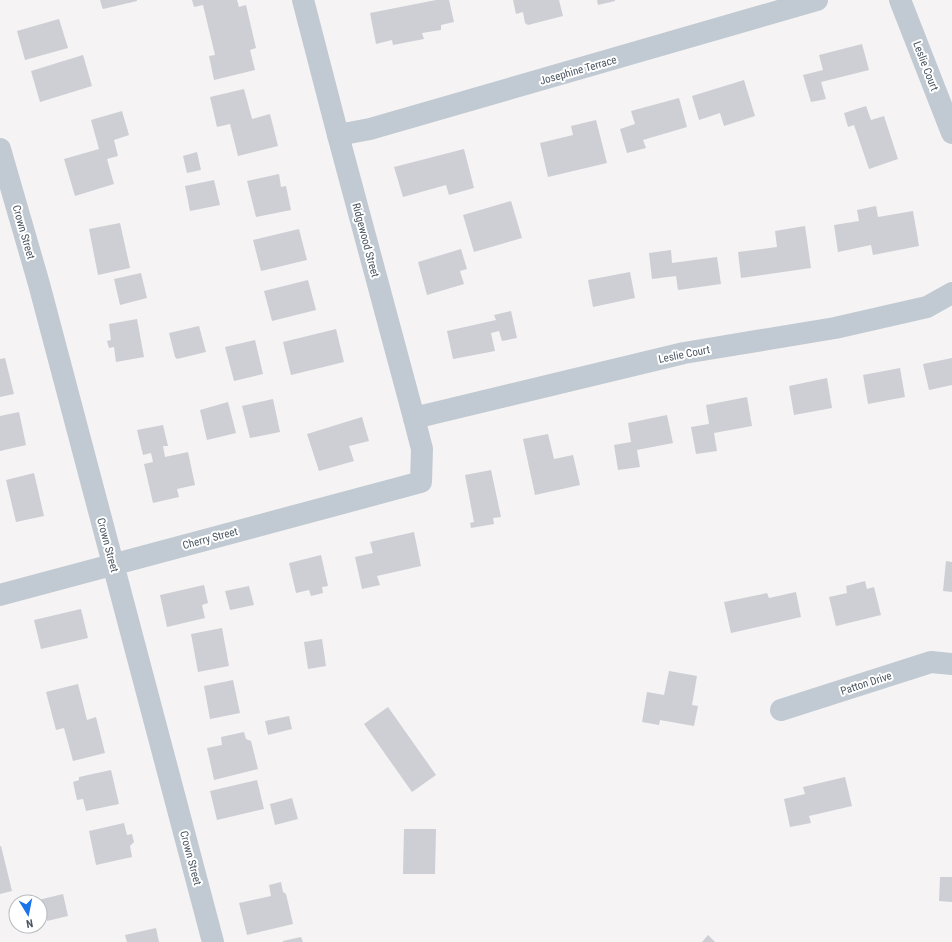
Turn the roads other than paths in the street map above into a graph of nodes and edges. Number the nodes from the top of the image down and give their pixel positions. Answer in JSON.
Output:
{"nodes":[{"id":1,"x":303,"y":0,"type":"edge"},
{"id":2,"x":816,"y":0,"type":"edge"},
{"id":3,"x":900,"y":0,"type":"edge"},
{"id":4,"x":952,"y":133,"type":"edge"},
{"id":5,"x":338,"y":135,"type":"junction"},
{"id":6,"x":0,"y":149,"type":"edge"},
{"id":7,"x":952,"y":293,"type":"edge"},
{"id":8,"x":414,"y":418,"type":"junction"},
{"id":9,"x":421,"y":482,"type":"joint"},
{"id":10,"x":114,"y":564,"type":"junction"},
{"id":11,"x":0,"y":595,"type":"edge"},
{"id":12,"x":952,"y":664,"type":"edge"},
{"id":13,"x":781,"y":710,"type":"dead end"},
{"id":14,"x":213,"y":942,"type":"edge"}],
"edges":[{"from":1,"to":5,"type":"street","name":"Ridgewood Street"},
{"from":2,"to":5,"type":"street","name":"Josephine Terrace"},
{"from":3,"to":4,"type":"street","name":"Leslie Court"},
{"from":5,"to":8,"type":"street","name":"Ridgewood Street"},
{"from":6,"to":10,"type":"street","name":"Crown Street"},
{"from":7,"to":8,"type":"street","name":"Leslie Court"},
{"from":8,"to":9,"type":"street","name":"Ridgewood Street"},
{"from":9,"to":10,"type":"street","name":"Cherry Street"},
{"from":10,"to":11,"type":"street","name":"Cherry Street"},
{"from":10,"to":14,"type":"street","name":"Crown Street"},
{"from":12,"to":13,"type":"street","name":"Patton Drive"}]}
